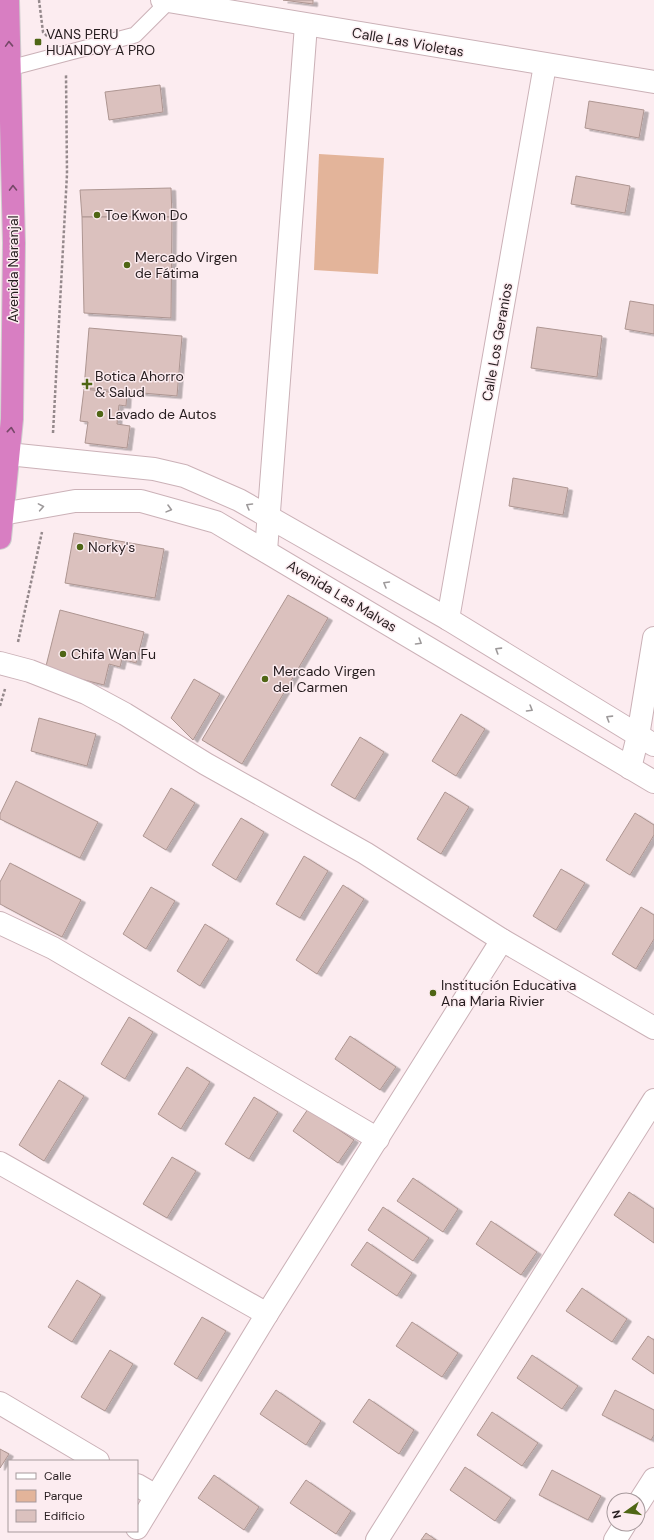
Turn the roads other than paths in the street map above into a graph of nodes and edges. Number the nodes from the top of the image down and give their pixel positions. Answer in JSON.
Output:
{"nodes":[{"id":1,"x":8,"y":0,"type":"edge"},
{"id":2,"x":166,"y":1,"type":"edge"},
{"id":3,"x":306,"y":25,"type":"junction"},
{"id":4,"x":545,"y":65,"type":"junction"},
{"id":5,"x":10,"y":68,"type":"junction"},
{"id":6,"x":654,"y":82,"type":"edge"},
{"id":7,"x":8,"y":454,"type":"junction"},
{"id":8,"x":2,"y":514,"type":"junction"},
{"id":9,"x":269,"y":517,"type":"junction"},
{"id":10,"x":0,"y":538,"type":"edge"},
{"id":11,"x":266,"y":551,"type":"junction"},
{"id":12,"x":448,"y":619,"type":"junction"},
{"id":13,"x":654,"y":638,"type":"edge"},
{"id":14,"x":6,"y":665,"type":"edge"},
{"id":15,"x":646,"y":740,"type":"edge"},
{"id":16,"x":630,"y":768,"type":"junction"},
{"id":17,"x":654,"y":782,"type":"edge"},
{"id":18,"x":0,"y":923,"type":"edge"},
{"id":19,"x":502,"y":940,"type":"junction"},
{"id":20,"x":654,"y":1028,"type":"edge"},
{"id":21,"x":654,"y":1100,"type":"edge"},
{"id":22,"x":378,"y":1139,"type":"junction"},
{"id":23,"x":0,"y":1162,"type":"edge"},
{"id":24,"x":268,"y":1314,"type":"junction"},
{"id":25,"x":0,"y":1403,"type":"edge"},
{"id":26,"x":96,"y":1460,"type":"edge"},
{"id":27,"x":654,"y":1479,"type":"edge"},
{"id":28,"x":138,"y":1485,"type":"edge"},
{"id":29,"x":646,"y":1492,"type":"edge"},
{"id":30,"x":156,"y":1496,"type":"junction"},
{"id":31,"x":138,"y":1526,"type":"edge"},
{"id":32,"x":377,"y":1540,"type":"edge"}],
"edges":[{"from":5,"to":1,"type":"highway","name":"Avenida Naranjal","one_way":true},
{"from":2,"to":3,"type":"street","name":"Calle Las Violetas"},
{"from":2,"to":5,"type":"lane"},
{"from":3,"to":4,"type":"street","name":"Calle Las Violetas"},
{"from":3,"to":9,"type":"street"},
{"from":4,"to":6,"type":"street","name":"Calle Las Violetas"},
{"from":4,"to":12,"type":"street","name":"Calle Los Geranios"},
{"from":7,"to":5,"type":"highway","name":"Avenida Naranjal","one_way":true},
{"from":7,"to":8,"type":"highway","name":"Avenida Naranjal"},
{"from":9,"to":7,"type":"street","one_way":true},
{"from":8,"to":10,"type":"highway","name":"Avenida Naranjal"},
{"from":8,"to":11,"type":"street","name":"Avenida Las Malvas","one_way":true},
{"from":9,"to":11,"type":"street"},
{"from":12,"to":9,"type":"street","one_way":true},
{"from":11,"to":16,"type":"street","name":"Avenida Las Malvas","one_way":true},
{"from":15,"to":12,"type":"street","one_way":true},
{"from":13,"to":15,"type":"street"},
{"from":14,"to":19,"type":"street"},
{"from":15,"to":16,"type":"street"},
{"from":16,"to":17,"type":"street","name":"Avenida Las Malvas"},
{"from":18,"to":22,"type":"street"},
{"from":19,"to":20,"type":"street"},
{"from":19,"to":22,"type":"street"},
{"from":21,"to":32,"type":"street"},
{"from":22,"to":24,"type":"street"},
{"from":23,"to":24,"type":"street"},
{"from":24,"to":30,"type":"street"},
{"from":25,"to":26,"type":"street"},
{"from":27,"to":29,"type":"street"},
{"from":28,"to":30,"type":"street"},
{"from":30,"to":31,"type":"street"}]}
